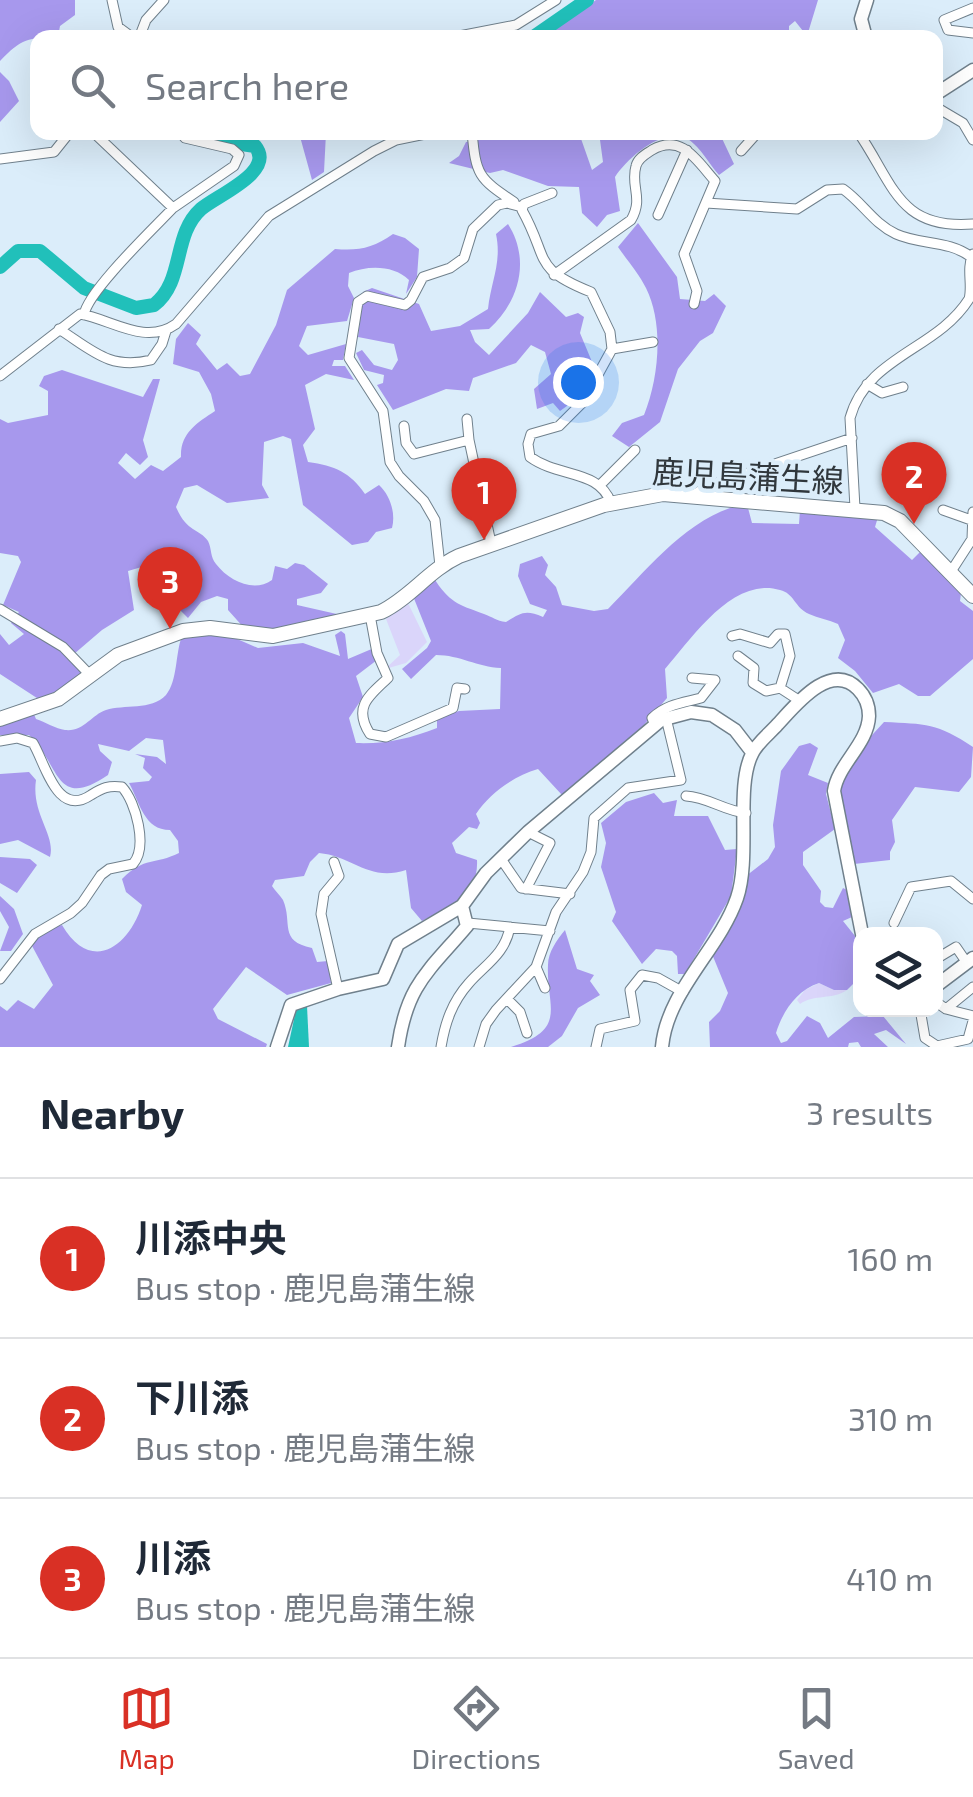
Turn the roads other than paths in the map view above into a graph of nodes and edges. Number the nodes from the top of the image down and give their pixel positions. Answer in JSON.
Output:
{"nodes":[{"id":1,"x":112,"y":0,"type":"edge"},
{"id":2,"x":164,"y":0,"type":"edge"},
{"id":3,"x":556,"y":0,"type":"edge"},
{"id":4,"x":867,"y":0,"type":"edge"},
{"id":5,"x":973,"y":4,"type":"edge"},
{"id":6,"x":124,"y":30,"type":"edge"},
{"id":7,"x":140,"y":30,"type":"edge"},
{"id":8,"x":491,"y":30,"type":"edge"},
{"id":9,"x":864,"y":30,"type":"edge"},
{"id":10,"x":973,"y":34,"type":"edge"},
{"id":11,"x":973,"y":70,"type":"edge"},
{"id":12,"x":943,"y":89,"type":"edge"},
{"id":13,"x":943,"y":111,"type":"edge"},
{"id":14,"x":972,"y":137,"type":"edge"},
{"id":15,"x":65,"y":140,"type":"edge"},
{"id":16,"x":101,"y":140,"type":"edge"},
{"id":17,"x":194,"y":140,"type":"edge"},
{"id":18,"x":396,"y":140,"type":"edge"},
{"id":19,"x":473,"y":140,"type":"edge"},
{"id":20,"x":751,"y":140,"type":"edge"},
{"id":21,"x":863,"y":140,"type":"edge"},
{"id":22,"x":687,"y":150,"type":"junction"},
{"id":23,"x":741,"y":151,"type":"dead end"},
{"id":24,"x":0,"y":158,"type":"edge"},
{"id":25,"x":552,"y":193,"type":"dead end"},
{"id":26,"x":706,"y":203,"type":"junction"},
{"id":27,"x":522,"y":207,"type":"junction"},
{"id":28,"x":173,"y":208,"type":"junction"},
{"id":29,"x":658,"y":215,"type":"dead end"},
{"id":30,"x":973,"y":224,"type":"edge"},
{"id":31,"x":972,"y":255,"type":"edge"},
{"id":32,"x":554,"y":275,"type":"junction"},
{"id":33,"x":694,"y":304,"type":"dead end"},
{"id":34,"x":85,"y":311,"type":"junction"},
{"id":35,"x":60,"y":329,"type":"junction"},
{"id":36,"x":166,"y":331,"type":"junction"},
{"id":37,"x":653,"y":342,"type":"dead end"},
{"id":38,"x":612,"y":350,"type":"junction"},
{"id":39,"x":0,"y":376,"type":"edge"},
{"id":40,"x":867,"y":384,"type":"junction"},
{"id":41,"x":903,"y":388,"type":"dead end"},
{"id":42,"x":468,"y":419,"type":"dead end"},
{"id":43,"x":404,"y":426,"type":"dead end"},
{"id":44,"x":852,"y":438,"type":"junction"},
{"id":45,"x":469,"y":440,"type":"junction"},
{"id":46,"x":635,"y":450,"type":"dead end"},
{"id":47,"x":602,"y":484,"type":"junction"},
{"id":48,"x":693,"y":495,"type":"junction"},
{"id":49,"x":612,"y":502,"type":"junction"},
{"id":50,"x":855,"y":508,"type":"junction"},
{"id":51,"x":943,"y":510,"type":"dead end"},
{"id":52,"x":972,"y":516,"type":"edge"},
{"id":53,"x":491,"y":543,"type":"junction"},
{"id":54,"x":440,"y":566,"type":"junction"},
{"id":55,"x":950,"y":573,"type":"junction"},
{"id":56,"x":973,"y":596,"type":"edge"},
{"id":57,"x":0,"y":609,"type":"edge"},
{"id":58,"x":370,"y":615,"type":"junction"},
{"id":59,"x":732,"y":636,"type":"dead end"},
{"id":60,"x":738,"y":656,"type":"dead end"},
{"id":61,"x":90,"y":675,"type":"junction"},
{"id":62,"x":692,"y":678,"type":"dead end"},
{"id":63,"x":780,"y":688,"type":"junction"},
{"id":64,"x":465,"y":690,"type":"dead end"},
{"id":65,"x":800,"y":701,"type":"junction"},
{"id":66,"x":0,"y":718,"type":"edge"},
{"id":67,"x":660,"y":721,"type":"junction"},
{"id":68,"x":0,"y":741,"type":"edge"},
{"id":69,"x":752,"y":752,"type":"junction"},
{"id":70,"x":686,"y":796,"type":"dead end"},
{"id":71,"x":746,"y":813,"type":"junction"},
{"id":72,"x":528,"y":832,"type":"junction"},
{"id":73,"x":501,"y":859,"type":"junction"},
{"id":74,"x":334,"y":862,"type":"dead end"},
{"id":75,"x":526,"y":889,"type":"junction"},
{"id":76,"x":570,"y":894,"type":"junction"},
{"id":77,"x":973,"y":899,"type":"edge"},
{"id":78,"x":462,"y":906,"type":"junction"},
{"id":79,"x":468,"y":923,"type":"junction"},
{"id":80,"x":894,"y":923,"type":"dead end"},
{"id":81,"x":510,"y":927,"type":"junction"},
{"id":82,"x":861,"y":927,"type":"edge"},
{"id":83,"x":550,"y":931,"type":"junction"},
{"id":84,"x":943,"y":954,"type":"edge"},
{"id":85,"x":970,"y":960,"type":"edge"},
{"id":86,"x":536,"y":967,"type":"junction"},
{"id":87,"x":0,"y":980,"type":"edge"},
{"id":88,"x":943,"y":981,"type":"edge"},
{"id":89,"x":973,"y":987,"type":"edge"},
{"id":90,"x":338,"y":988,"type":"junction"},
{"id":91,"x":546,"y":988,"type":"dead end"},
{"id":92,"x":683,"y":992,"type":"junction"},
{"id":93,"x":507,"y":999,"type":"junction"},
{"id":94,"x":943,"y":1007,"type":"edge"},
{"id":95,"x":946,"y":1009,"type":"junction"},
{"id":96,"x":921,"y":1017,"type":"edge"},
{"id":97,"x":973,"y":1019,"type":"edge"},
{"id":98,"x":528,"y":1033,"type":"dead end"},
{"id":99,"x":277,"y":1047,"type":"edge"},
{"id":100,"x":398,"y":1047,"type":"edge"},
{"id":101,"x":441,"y":1047,"type":"edge"},
{"id":102,"x":479,"y":1047,"type":"edge"},
{"id":103,"x":596,"y":1047,"type":"edge"},
{"id":104,"x":662,"y":1047,"type":"edge"}],
"edges":[{"from":1,"to":6,"type":"street"},
{"from":2,"to":7,"type":"street"},
{"from":3,"to":8,"type":"street"},
{"from":4,"to":9,"type":"street"},
{"from":5,"to":10,"type":"street"},
{"from":11,"to":12,"type":"street"},
{"from":13,"to":14,"type":"street"},
{"from":15,"to":24,"type":"street"},
{"from":16,"to":28,"type":"street"},
{"from":17,"to":28,"type":"street"},
{"from":18,"to":36,"type":"street"},
{"from":19,"to":27,"type":"street"},
{"from":20,"to":23,"type":"street"},
{"from":21,"to":30,"type":"street"},
{"from":22,"to":26,"type":"street"},
{"from":22,"to":29,"type":"street"},
{"from":22,"to":32,"type":"street"},
{"from":25,"to":27,"type":"street"},
{"from":26,"to":31,"type":"street"},
{"from":26,"to":33,"type":"street"},
{"from":27,"to":32,"type":"street"},
{"from":27,"to":54,"type":"street"},
{"from":28,"to":34,"type":"street"},
{"from":31,"to":40,"type":"street"},
{"from":32,"to":38,"type":"street"},
{"from":34,"to":35,"type":"street"},
{"from":34,"to":36,"type":"street"},
{"from":35,"to":36,"type":"street"},
{"from":35,"to":39,"type":"street"},
{"from":37,"to":38,"type":"street"},
{"from":38,"to":47,"type":"street"},
{"from":40,"to":41,"type":"street"},
{"from":40,"to":44,"type":"street"},
{"from":42,"to":45,"type":"street"},
{"from":43,"to":45,"type":"street"},
{"from":44,"to":48,"type":"street"},
{"from":44,"to":50,"type":"street"},
{"from":45,"to":53,"type":"street"},
{"from":46,"to":47,"type":"street"},
{"from":47,"to":49,"type":"street"},
{"from":48,"to":49,"type":"main road","name":"鹿児島蒲生線"},
{"from":48,"to":50,"type":"main road","name":"鹿児島蒲生線"},
{"from":49,"to":53,"type":"main road","name":"鹿児島蒲生線"},
{"from":50,"to":55,"type":"main road","name":"鹿児島蒲生線"},
{"from":51,"to":52,"type":"street"},
{"from":52,"to":55,"type":"street"},
{"from":53,"to":54,"type":"main road","name":"鹿児島蒲生線"},
{"from":54,"to":58,"type":"main road","name":"鹿児島蒲生線"},
{"from":55,"to":56,"type":"main road","name":"鹿児島蒲生線"},
{"from":57,"to":61,"type":"street"},
{"from":58,"to":61,"type":"main road","name":"鹿児島蒲生線"},
{"from":58,"to":64,"type":"street"},
{"from":59,"to":63,"type":"street"},
{"from":60,"to":63,"type":"street"},
{"from":61,"to":66,"type":"main road","name":"鹿児島蒲生線"},
{"from":62,"to":67,"type":"street"},
{"from":63,"to":65,"type":"street"},
{"from":65,"to":69,"type":"street"},
{"from":65,"to":82,"type":"street"},
{"from":67,"to":69,"type":"street"},
{"from":67,"to":72,"type":"street"},
{"from":67,"to":76,"type":"street"},
{"from":68,"to":87,"type":"street"},
{"from":69,"to":71,"type":"street"},
{"from":70,"to":71,"type":"street"},
{"from":71,"to":92,"type":"street"},
{"from":72,"to":73,"type":"street"},
{"from":72,"to":75,"type":"street"},
{"from":73,"to":75,"type":"street"},
{"from":73,"to":78,"type":"street"},
{"from":74,"to":90,"type":"street"},
{"from":75,"to":76,"type":"street"},
{"from":76,"to":83,"type":"street"},
{"from":77,"to":80,"type":"street"},
{"from":78,"to":79,"type":"street"},
{"from":78,"to":90,"type":"street"},
{"from":79,"to":81,"type":"street"},
{"from":79,"to":100,"type":"street"},
{"from":81,"to":83,"type":"street"},
{"from":81,"to":101,"type":"street"},
{"from":83,"to":86,"type":"street"},
{"from":84,"to":85,"type":"street"},
{"from":85,"to":88,"type":"street"},
{"from":86,"to":91,"type":"street"},
{"from":86,"to":93,"type":"street"},
{"from":89,"to":95,"type":"street"},
{"from":90,"to":99,"type":"street"},
{"from":92,"to":103,"type":"street"},
{"from":92,"to":104,"type":"street"},
{"from":93,"to":98,"type":"street"},
{"from":93,"to":102,"type":"street"},
{"from":94,"to":95,"type":"street"},
{"from":95,"to":97,"type":"street"},
{"from":96,"to":97,"type":"street"}]}
